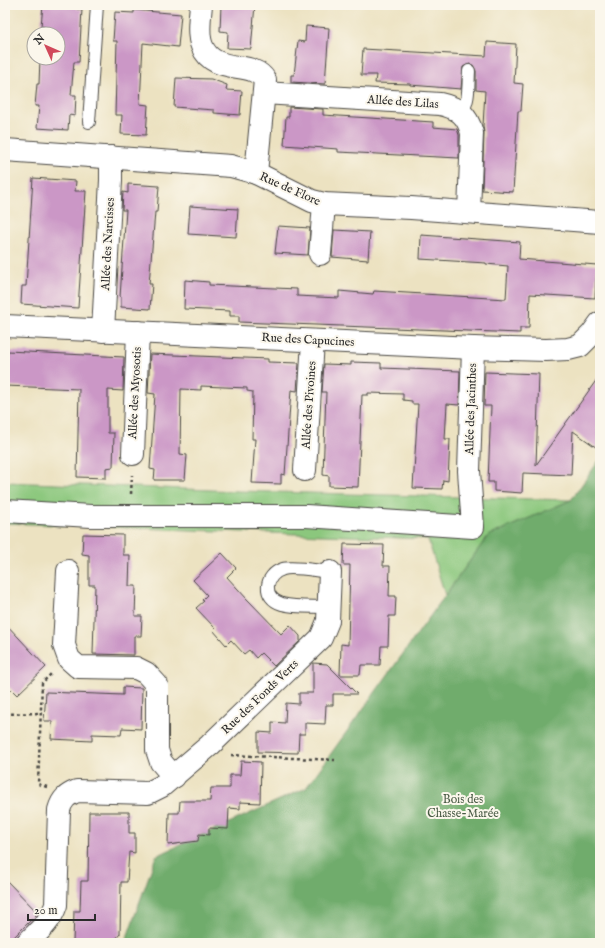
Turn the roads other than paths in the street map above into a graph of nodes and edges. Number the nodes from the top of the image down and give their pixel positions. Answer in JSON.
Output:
{"nodes":[{"id":1,"x":97,"y":5,"type":"edge"},
{"id":2,"x":201,"y":5,"type":"edge"},
{"id":3,"x":468,"y":71,"type":"dead end"},
{"id":4,"x":264,"y":93,"type":"junction"},
{"id":5,"x":461,"y":113,"type":"junction"},
{"id":6,"x":89,"y":122,"type":"dead end"},
{"id":7,"x":5,"y":150,"type":"edge"},
{"id":8,"x":111,"y":157,"type":"junction"},
{"id":9,"x":256,"y":173,"type":"junction"},
{"id":10,"x":324,"y":204,"type":"junction"},
{"id":11,"x":469,"y":212,"type":"junction"},
{"id":12,"x":600,"y":222,"type":"edge"},
{"id":13,"x":320,"y":254,"type":"dead end"},
{"id":14,"x":600,"y":323,"type":"edge"},
{"id":15,"x":5,"y":326,"type":"edge"},
{"id":16,"x":103,"y":330,"type":"junction"},
{"id":17,"x":138,"y":332,"type":"junction"},
{"id":18,"x":313,"y":341,"type":"junction"},
{"id":19,"x":473,"y":348,"type":"junction"},
{"id":20,"x":133,"y":454,"type":"road end"},
{"id":21,"x":304,"y":470,"type":"dead end"},
{"id":22,"x":5,"y":511,"type":"edge"},
{"id":23,"x":68,"y":571,"type":"dead end"},
{"id":24,"x":330,"y":572,"type":"joint"},
{"id":25,"x":329,"y":607,"type":"junction"},
{"id":26,"x":174,"y":777,"type":"junction"},
{"id":27,"x":27,"y":943,"type":"edge"}],
"edges":[{"from":1,"to":6,"type":"lane"},
{"from":2,"to":4,"type":"street"},
{"from":3,"to":5,"type":"lane"},
{"from":4,"to":5,"type":"street","name":"Allée des Lilas"},
{"from":4,"to":9,"type":"street"},
{"from":5,"to":11,"type":"street"},
{"from":7,"to":8,"type":"street","name":"Rue de Flore"},
{"from":8,"to":9,"type":"street","name":"Rue de Flore"},
{"from":8,"to":16,"type":"street","name":"Allée des Narcisses"},
{"from":9,"to":10,"type":"street","name":"Rue de Flore"},
{"from":10,"to":11,"type":"street","name":"Rue de Flore"},
{"from":10,"to":13,"type":"street"},
{"from":11,"to":12,"type":"street","name":"Rue de Flore"},
{"from":14,"to":19,"type":"street","name":"Rue des Capucines"},
{"from":15,"to":16,"type":"street","name":"Rue des Capucines"},
{"from":16,"to":17,"type":"street","name":"Rue des Capucines"},
{"from":17,"to":18,"type":"street","name":"Rue des Capucines"},
{"from":17,"to":20,"type":"street","name":"Allée des Myosotis"},
{"from":18,"to":19,"type":"street","name":"Rue des Capucines"},
{"from":18,"to":21,"type":"street","name":"Allée des Pivoines"},
{"from":19,"to":22,"type":"street","name":"Allée des Jacinthes"},
{"from":23,"to":26,"type":"street"},
{"from":24,"to":25,"type":"street","name":"Rue des Fonds Verts"},
{"from":24,"to":25,"type":"lane","name":"Rue des Fonds Verts"},
{"from":25,"to":26,"type":"street","name":"Rue des Fonds Verts"},
{"from":26,"to":27,"type":"street","name":"Rue des Fonds Verts"}]}
